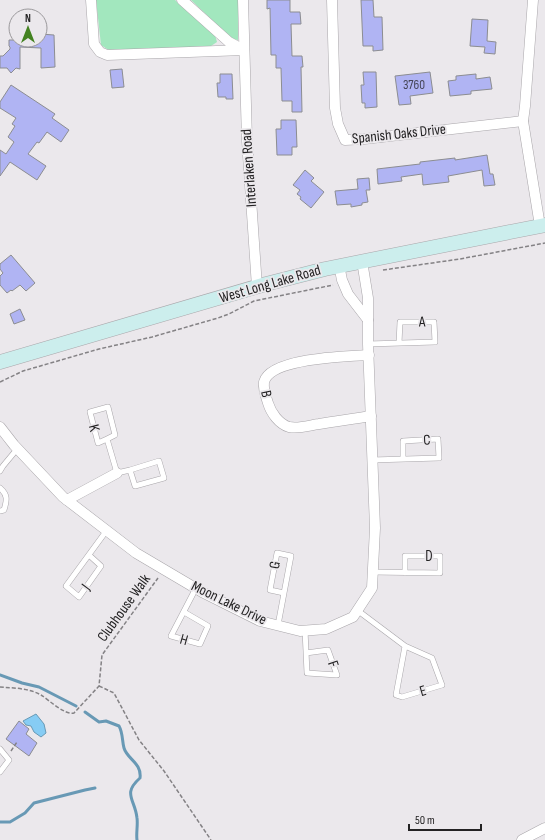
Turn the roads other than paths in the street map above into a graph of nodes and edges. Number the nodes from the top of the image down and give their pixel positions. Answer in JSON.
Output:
{"nodes":[{"id":1,"x":91,"y":0,"type":"edge"},
{"id":2,"x":182,"y":0,"type":"edge"},
{"id":3,"x":243,"y":0,"type":"edge"},
{"id":4,"x":332,"y":0,"type":"edge"},
{"id":5,"x":533,"y":0,"type":"edge"},
{"id":6,"x":244,"y":50,"type":"junction"},
{"id":7,"x":523,"y":121,"type":"junction"},
{"id":8,"x":543,"y":226,"type":"edge"},
{"id":9,"x":339,"y":266,"type":"junction"},
{"id":10,"x":363,"y":267,"type":"junction"},
{"id":11,"x":257,"y":286,"type":"junction"},
{"id":12,"x":368,"y":320,"type":"junction"},
{"id":13,"x":399,"y":343,"type":"junction"},
{"id":14,"x":368,"y":344,"type":"junction"},
{"id":15,"x":369,"y":355,"type":"junction"},
{"id":16,"x":0,"y":362,"type":"edge"},
{"id":17,"x":371,"y":416,"type":"junction"},
{"id":18,"x":0,"y":427,"type":"edge"},
{"id":19,"x":108,"y":439,"type":"junction"},
{"id":20,"x":18,"y":448,"type":"junction"},
{"id":21,"x":403,"y":459,"type":"junction"},
{"id":22,"x":372,"y":460,"type":"junction"},
{"id":23,"x":130,"y":470,"type":"junction"},
{"id":24,"x":0,"y":471,"type":"edge"},
{"id":25,"x":117,"y":473,"type":"junction"},
{"id":26,"x":0,"y":488,"type":"edge"},
{"id":27,"x":67,"y":500,"type":"junction"},
{"id":28,"x":0,"y":511,"type":"edge"},
{"id":29,"x":107,"y":530,"type":"junction"},
{"id":30,"x":89,"y":555,"type":"junction"},
{"id":31,"x":373,"y":572,"type":"junction"},
{"id":32,"x":405,"y":573,"type":"junction"},
{"id":33,"x":196,"y":588,"type":"junction"},
{"id":34,"x":284,"y":593,"type":"junction"},
{"id":35,"x":357,"y":610,"type":"junction"},
{"id":36,"x":184,"y":612,"type":"junction"},
{"id":37,"x":278,"y":626,"type":"junction"},
{"id":38,"x":305,"y":630,"type":"junction"},
{"id":39,"x":405,"y":646,"type":"junction"},
{"id":40,"x":306,"y":653,"type":"junction"},
{"id":41,"x":0,"y":748,"type":"edge"},
{"id":42,"x":0,"y":772,"type":"edge"},
{"id":43,"x":545,"y":828,"type":"edge"},
{"id":44,"x":522,"y":840,"type":"edge"}],
"edges":[{"from":1,"to":6,"type":"street"},
{"from":2,"to":6,"type":"street"},
{"from":3,"to":6,"type":"street","name":"Interlaken Road"},
{"from":4,"to":7,"type":"street","name":"Spanish Oaks Drive"},
{"from":5,"to":7,"type":"street"},
{"from":6,"to":11,"type":"street","name":"Interlaken Road"},
{"from":7,"to":8,"type":"street"},
{"from":8,"to":10,"type":"main road","name":"West Long Lake Road"},
{"from":9,"to":10,"type":"main road","name":"West Long Lake Road"},
{"from":9,"to":11,"type":"main road","name":"West Long Lake Road"},
{"from":9,"to":12,"type":"street"},
{"from":10,"to":12,"type":"street","name":"Moon Lake Drive"},
{"from":11,"to":16,"type":"main road","name":"West Long Lake Road"},
{"from":12,"to":14,"type":"street","name":"Moon Lake Drive"},
{"from":13,"to":13,"type":"lane","name":"A"},
{"from":13,"to":14,"type":"lane","name":"A"},
{"from":14,"to":15,"type":"street","name":"Moon Lake Drive"},
{"from":15,"to":17,"type":"street","name":"Moon Lake Drive"},
{"from":15,"to":17,"type":"street","name":"B"},
{"from":17,"to":22,"type":"street","name":"Moon Lake Drive"},
{"from":18,"to":20,"type":"street","name":"Moon Lake Drive"},
{"from":19,"to":19,"type":"lane","name":"K"},
{"from":19,"to":25,"type":"lane","name":"K"},
{"from":20,"to":24,"type":"lane"},
{"from":20,"to":27,"type":"street","name":"Moon Lake Drive"},
{"from":21,"to":21,"type":"lane","name":"C"},
{"from":21,"to":22,"type":"lane","name":"C"},
{"from":22,"to":31,"type":"street","name":"Moon Lake Drive"},
{"from":23,"to":23,"type":"lane"},
{"from":23,"to":25,"type":"lane"},
{"from":25,"to":27,"type":"street"},
{"from":26,"to":28,"type":"lane"},
{"from":27,"to":29,"type":"street","name":"Moon Lake Drive"},
{"from":29,"to":30,"type":"lane","name":"J"},
{"from":29,"to":33,"type":"street","name":"Moon Lake Drive"},
{"from":30,"to":30,"type":"lane","name":"J"},
{"from":31,"to":32,"type":"lane","name":"D"},
{"from":31,"to":35,"type":"street","name":"Moon Lake Drive"},
{"from":32,"to":32,"type":"lane","name":"D"},
{"from":33,"to":36,"type":"lane","name":"H"},
{"from":33,"to":37,"type":"street","name":"Moon Lake Drive"},
{"from":34,"to":34,"type":"lane","name":"G"},
{"from":34,"to":37,"type":"lane","name":"G"},
{"from":35,"to":38,"type":"street","name":"Moon Lake Drive"},
{"from":35,"to":39,"type":"lane","name":"E"},
{"from":36,"to":36,"type":"lane","name":"H"},
{"from":37,"to":38,"type":"street","name":"Moon Lake Drive"},
{"from":38,"to":40,"type":"lane","name":"F"},
{"from":39,"to":39,"type":"lane","name":"E"},
{"from":40,"to":40,"type":"lane","name":"F"},
{"from":41,"to":42,"type":"lane"},
{"from":43,"to":44,"type":"street"}]}
